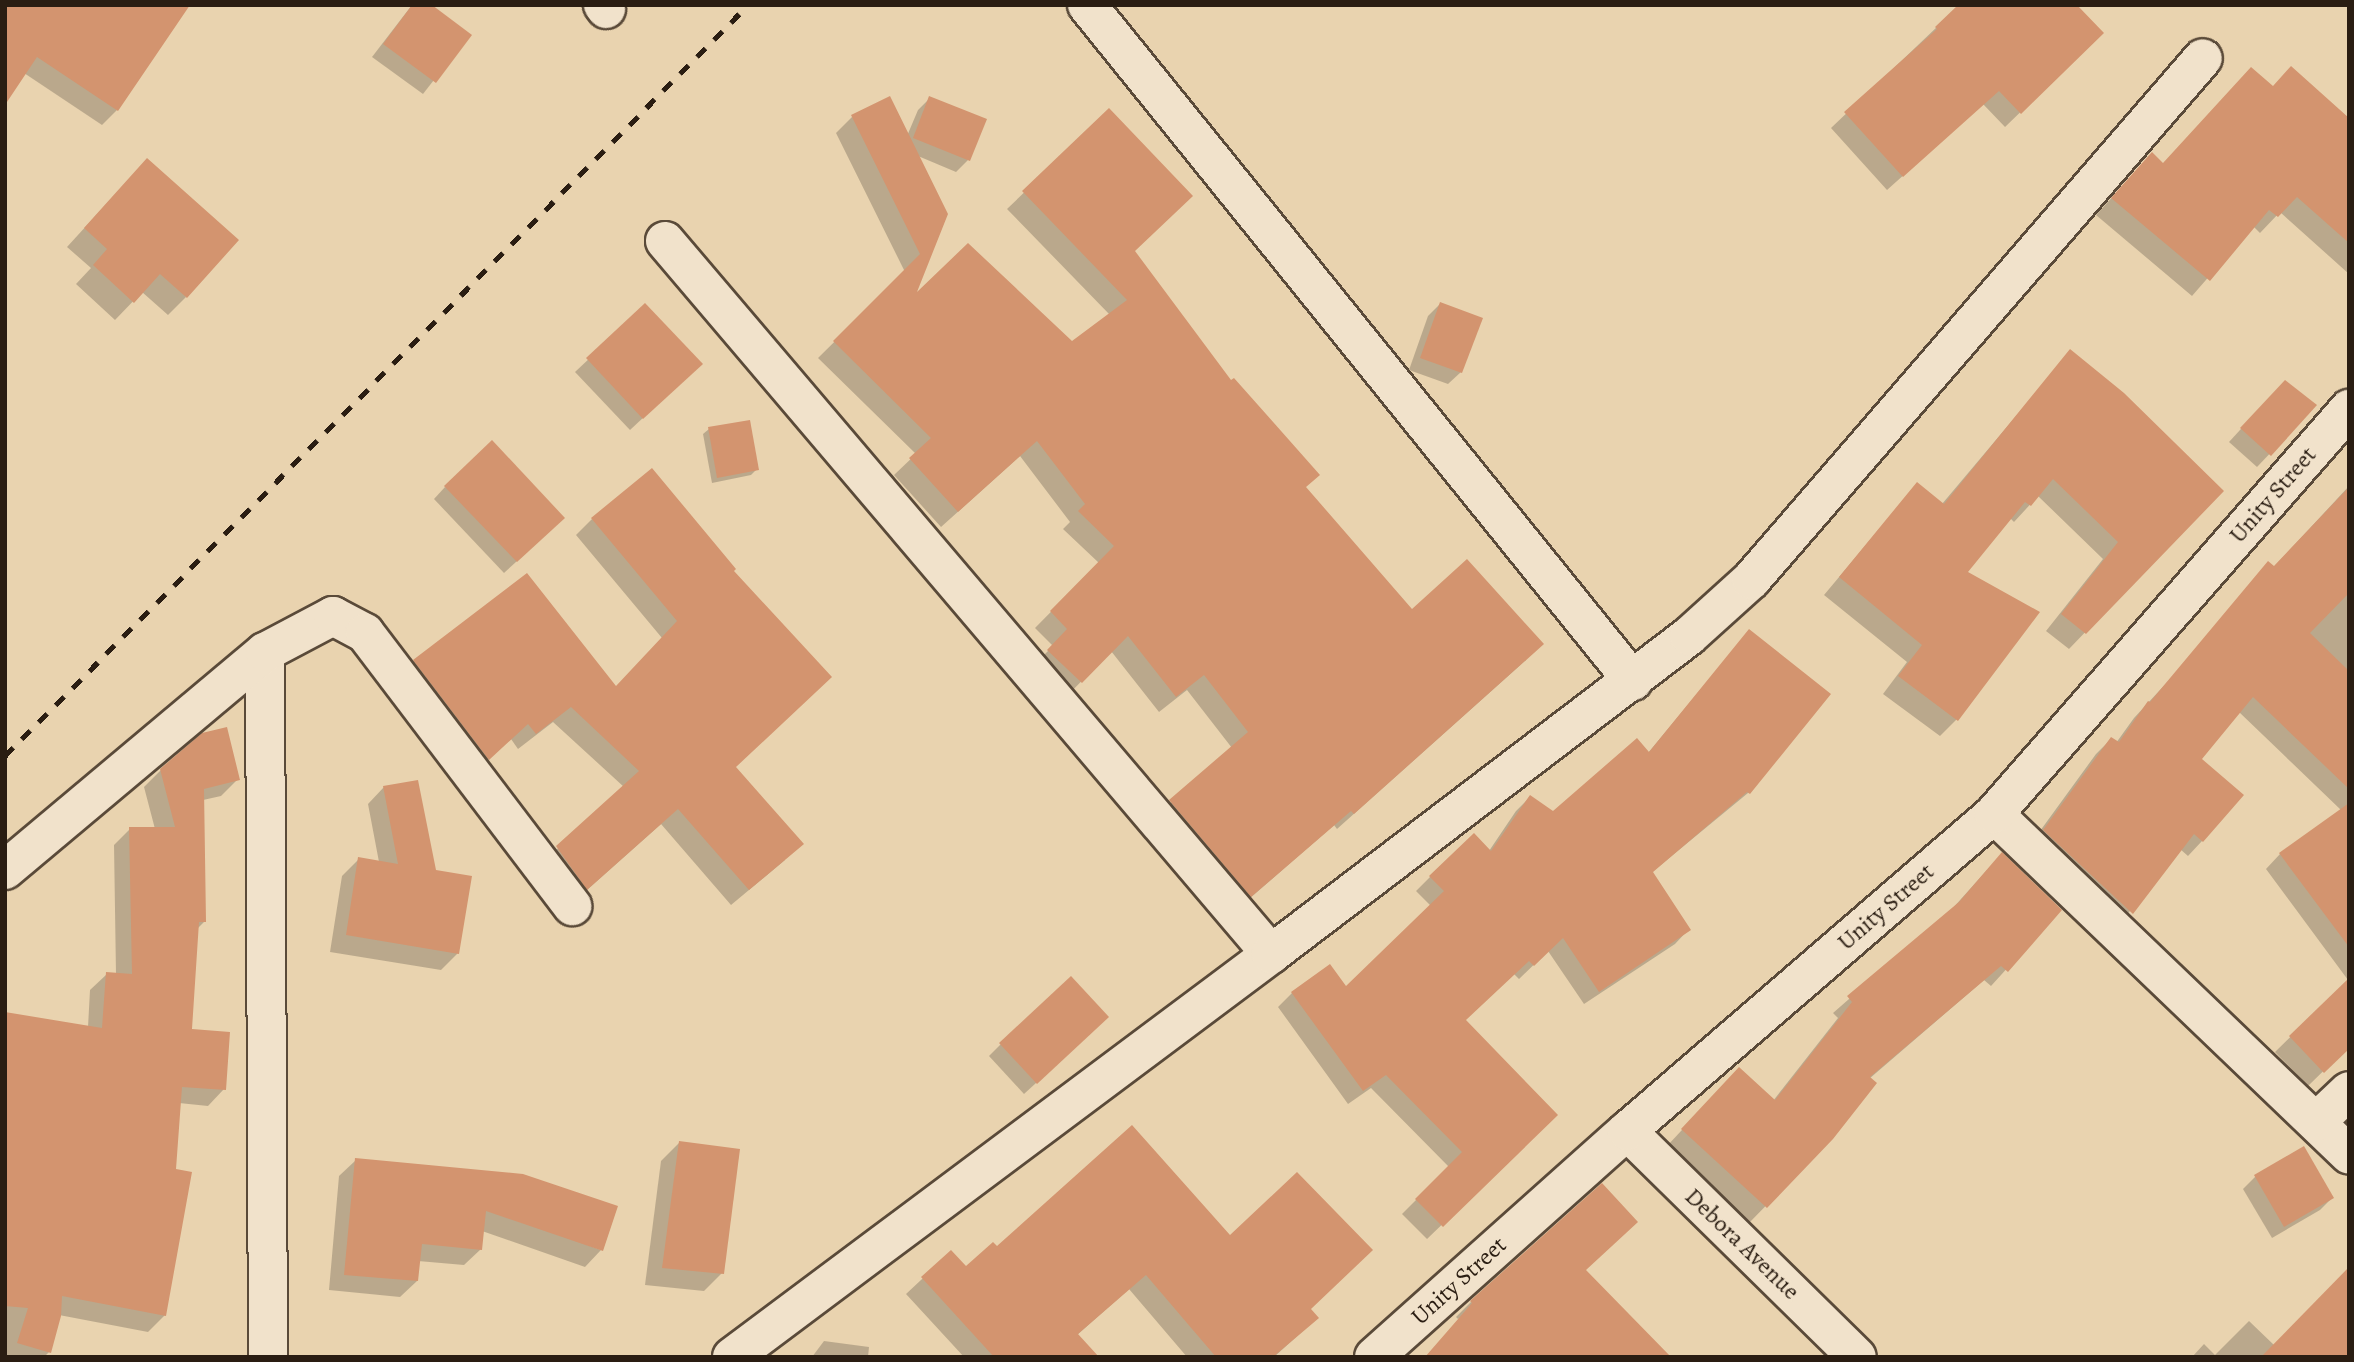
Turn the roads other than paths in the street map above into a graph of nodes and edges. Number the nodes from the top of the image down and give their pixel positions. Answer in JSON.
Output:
{"nodes":[{"id":1,"x":1087,"y":5,"type":"edge"},
{"id":2,"x":2203,"y":58,"type":"dead end"},
{"id":3,"x":665,"y":241,"type":"dead end"},
{"id":4,"x":2349,"y":409,"type":"edge"},
{"id":5,"x":265,"y":652,"type":"junction"},
{"id":6,"x":1633,"y":681,"type":"junction"},
{"id":7,"x":1994,"y":814,"type":"junction"},
{"id":8,"x":5,"y":870,"type":"edge"},
{"id":9,"x":572,"y":906,"type":"dead end"},
{"id":10,"x":1271,"y":954,"type":"junction"},
{"id":11,"x":2349,"y":1091,"type":"edge"},
{"id":12,"x":2316,"y":1122,"type":"junction"},
{"id":13,"x":1627,"y":1132,"type":"junction"},
{"id":14,"x":2349,"y":1155,"type":"edge"},
{"id":15,"x":268,"y":1357,"type":"edge"},
{"id":16,"x":732,"y":1357,"type":"edge"},
{"id":17,"x":1374,"y":1357,"type":"edge"},
{"id":18,"x":1857,"y":1357,"type":"edge"}],
"edges":[{"from":1,"to":6,"type":"street"},
{"from":2,"to":6,"type":"street"},
{"from":3,"to":10,"type":"street"},
{"from":4,"to":7,"type":"street","name":"Unity Street"},
{"from":5,"to":8,"type":"street"},
{"from":5,"to":9,"type":"street"},
{"from":5,"to":15,"type":"street"},
{"from":6,"to":10,"type":"street"},
{"from":7,"to":12,"type":"street"},
{"from":7,"to":13,"type":"street","name":"Unity Street"},
{"from":10,"to":16,"type":"street"},
{"from":11,"to":12,"type":"street"},
{"from":12,"to":14,"type":"street"},
{"from":13,"to":17,"type":"street","name":"Unity Street"},
{"from":13,"to":18,"type":"street","name":"Debora Avenue"}]}
